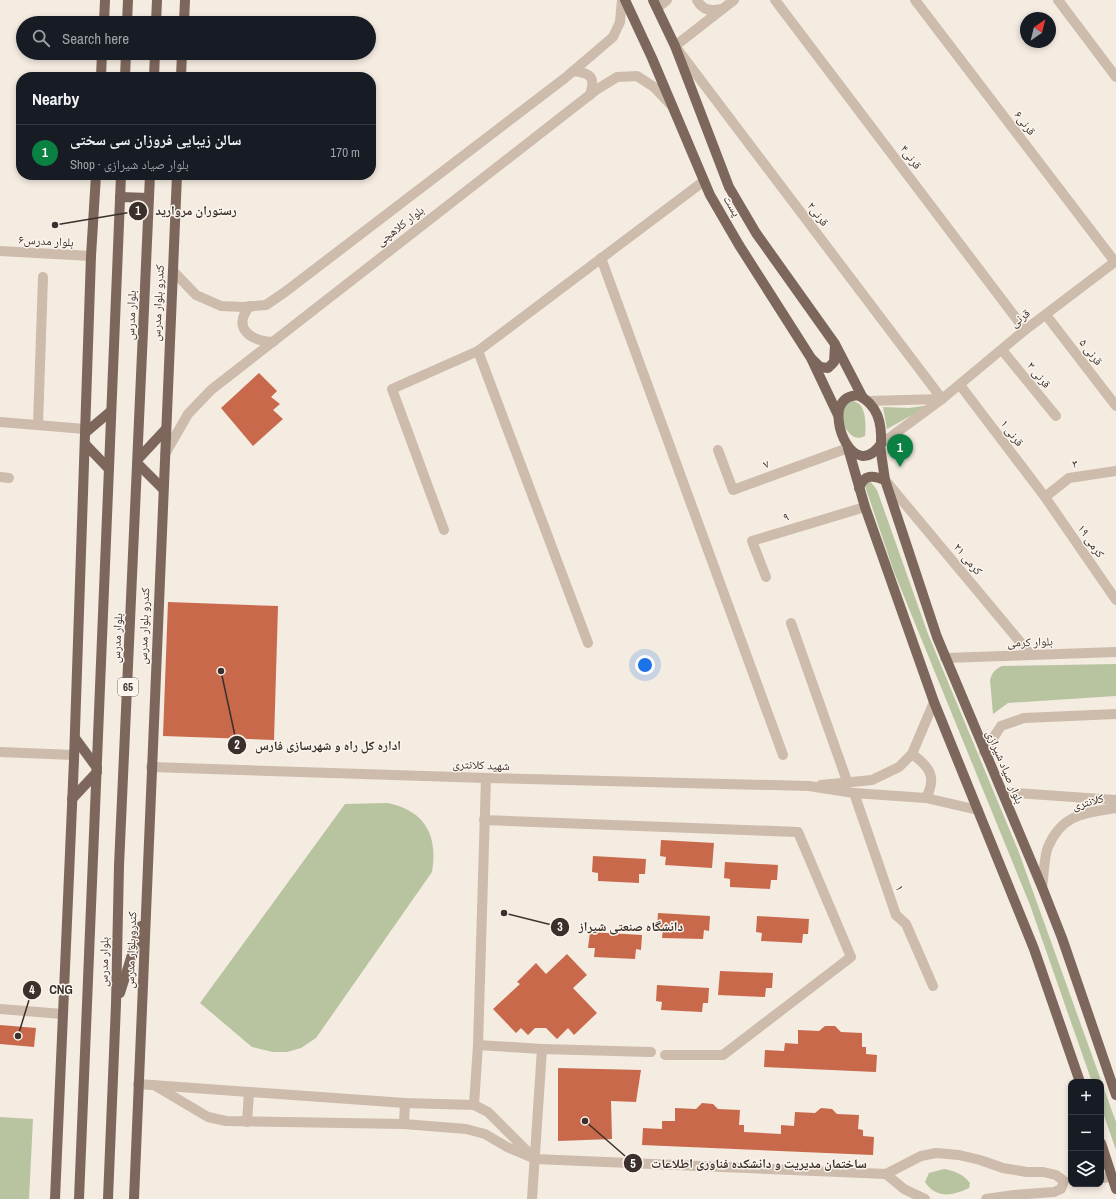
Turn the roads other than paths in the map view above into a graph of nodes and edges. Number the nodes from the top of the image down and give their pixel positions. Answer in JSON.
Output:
{"nodes":[{"id":1,"x":105,"y":0,"type":"edge"},
{"id":2,"x":128,"y":0,"type":"edge"},
{"id":3,"x":157,"y":0,"type":"edge"},
{"id":4,"x":185,"y":0,"type":"edge"},
{"id":5,"x":624,"y":0,"type":"edge"},
{"id":6,"x":667,"y":0,"type":"edge"},
{"id":7,"x":697,"y":0,"type":"edge"},
{"id":8,"x":734,"y":0,"type":"edge"},
{"id":9,"x":775,"y":0,"type":"edge"},
{"id":10,"x":915,"y":0,"type":"edge"},
{"id":11,"x":1058,"y":0,"type":"edge"},
{"id":12,"x":655,"y":4,"type":"edge"},
{"id":13,"x":722,"y":9,"type":"junction"},
{"id":14,"x":104,"y":16,"type":"edge"},
{"id":15,"x":127,"y":16,"type":"edge"},
{"id":16,"x":156,"y":16,"type":"edge"},
{"id":17,"x":184,"y":16,"type":"edge"},
{"id":18,"x":674,"y":46,"type":"junction"},
{"id":19,"x":102,"y":60,"type":"edge"},
{"id":20,"x":126,"y":60,"type":"edge"},
{"id":21,"x":155,"y":60,"type":"edge"},
{"id":22,"x":182,"y":60,"type":"edge"},
{"id":23,"x":573,"y":71,"type":"junction"},
{"id":24,"x":101,"y":72,"type":"edge"},
{"id":25,"x":125,"y":72,"type":"edge"},
{"id":26,"x":154,"y":72,"type":"edge"},
{"id":27,"x":181,"y":72,"type":"edge"},
{"id":28,"x":1116,"y":76,"type":"edge"},
{"id":29,"x":590,"y":95,"type":"junction"},
{"id":30,"x":672,"y":106,"type":"junction"},
{"id":31,"x":96,"y":180,"type":"edge"},
{"id":32,"x":121,"y":180,"type":"edge"},
{"id":33,"x":150,"y":180,"type":"edge"},
{"id":34,"x":177,"y":180,"type":"edge"},
{"id":35,"x":704,"y":180,"type":"junction"},
{"id":36,"x":120,"y":197,"type":"junction"},
{"id":37,"x":149,"y":198,"type":"junction"},
{"id":38,"x":0,"y":251,"type":"edge"},
{"id":39,"x":91,"y":256,"type":"junction"},
{"id":40,"x":601,"y":258,"type":"junction"},
{"id":41,"x":1116,"y":262,"type":"edge"},
{"id":42,"x":173,"y":271,"type":"junction"},
{"id":43,"x":43,"y":277,"type":"dead end"},
{"id":44,"x":250,"y":306,"type":"junction"},
{"id":45,"x":1046,"y":314,"type":"junction"},
{"id":46,"x":1025,"y":330,"type":"junction"},
{"id":47,"x":273,"y":342,"type":"junction"},
{"id":48,"x":835,"y":344,"type":"junction"},
{"id":49,"x":1002,"y":350,"type":"junction"},
{"id":50,"x":478,"y":351,"type":"junction"},
{"id":51,"x":811,"y":358,"type":"junction"},
{"id":52,"x":960,"y":385,"type":"junction"},
{"id":53,"x":866,"y":399,"type":"junction"},
{"id":54,"x":942,"y":399,"type":"junction"},
{"id":55,"x":1116,"y":406,"type":"edge"},
{"id":56,"x":111,"y":411,"type":"junction"},
{"id":57,"x":838,"y":415,"type":"junction"},
{"id":58,"x":1056,"y":416,"type":"dead end"},
{"id":59,"x":0,"y":422,"type":"edge"},
{"id":60,"x":38,"y":424,"type":"junction"},
{"id":61,"x":166,"y":429,"type":"junction"},
{"id":62,"x":85,"y":431,"type":"junction"},
{"id":63,"x":85,"y":444,"type":"junction"},
{"id":64,"x":880,"y":445,"type":"junction"},
{"id":65,"x":848,"y":448,"type":"junction"},
{"id":66,"x":718,"y":450,"type":"dead end"},
{"id":67,"x":165,"y":454,"type":"junction"},
{"id":68,"x":138,"y":462,"type":"junction"},
{"id":69,"x":109,"y":469,"type":"junction"},
{"id":70,"x":1116,"y":471,"type":"edge"},
{"id":71,"x":885,"y":480,"type":"junction"},
{"id":72,"x":163,"y":488,"type":"junction"},
{"id":73,"x":859,"y":488,"type":"junction"},
{"id":74,"x":1044,"y":497,"type":"junction"},
{"id":75,"x":865,"y":507,"type":"junction"},
{"id":76,"x":444,"y":530,"type":"dead end"},
{"id":77,"x":766,"y":577,"type":"dead end"},
{"id":78,"x":1116,"y":600,"type":"edge"},
{"id":79,"x":791,"y":624,"type":"dead end"},
{"id":80,"x":588,"y":643,"type":"dead end"},
{"id":81,"x":1116,"y":652,"type":"edge"},
{"id":82,"x":1031,"y":655,"type":"junction"},
{"id":83,"x":945,"y":658,"type":"junction"},
{"id":84,"x":934,"y":702,"type":"junction"},
{"id":85,"x":1116,"y":714,"type":"edge"},
{"id":86,"x":75,"y":738,"type":"junction"},
{"id":87,"x":0,"y":752,"type":"edge"},
{"id":88,"x":984,"y":752,"type":"junction"},
{"id":89,"x":912,"y":754,"type":"junction"},
{"id":90,"x":74,"y":755,"type":"junction"},
{"id":91,"x":783,"y":755,"type":"dead end"},
{"id":92,"x":151,"y":767,"type":"junction"},
{"id":93,"x":97,"y":770,"type":"junction"},
{"id":94,"x":486,"y":778,"type":"junction"},
{"id":95,"x":847,"y":781,"type":"junction"},
{"id":96,"x":809,"y":786,"type":"junction"},
{"id":97,"x":1002,"y":792,"type":"junction"},
{"id":98,"x":854,"y":793,"type":"junction"},
{"id":99,"x":926,"y":798,"type":"junction"},
{"id":100,"x":72,"y":799,"type":"junction"},
{"id":101,"x":1116,"y":800,"type":"edge"},
{"id":102,"x":1116,"y":808,"type":"edge"},
{"id":103,"x":978,"y":810,"type":"junction"},
{"id":104,"x":484,"y":820,"type":"junction"},
{"id":105,"x":1042,"y":887,"type":"junction"},
{"id":106,"x":145,"y":914,"type":"junction"},
{"id":107,"x":933,"y":986,"type":"dead end"},
{"id":108,"x":116,"y":1004,"type":"junction"},
{"id":109,"x":0,"y":1009,"type":"edge"},
{"id":110,"x":64,"y":1014,"type":"junction"},
{"id":111,"x":478,"y":1045,"type":"junction"},
{"id":112,"x":542,"y":1049,"type":"junction"},
{"id":113,"x":651,"y":1052,"type":"dead end"},
{"id":114,"x":665,"y":1055,"type":"dead end"},
{"id":115,"x":1079,"y":1079,"type":"edge"},
{"id":116,"x":138,"y":1084,"type":"junction"},
{"id":117,"x":154,"y":1085,"type":"junction"},
{"id":118,"x":249,"y":1092,"type":"junction"},
{"id":119,"x":1116,"y":1094,"type":"edge"},
{"id":120,"x":405,"y":1103,"type":"junction"},
{"id":121,"x":474,"y":1105,"type":"junction"},
{"id":122,"x":247,"y":1122,"type":"junction"},
{"id":123,"x":404,"y":1124,"type":"junction"},
{"id":124,"x":1104,"y":1151,"type":"edge"},
{"id":125,"x":535,"y":1159,"type":"junction"},
{"id":126,"x":886,"y":1174,"type":"junction"},
{"id":127,"x":1112,"y":1177,"type":"junction"},
{"id":128,"x":1104,"y":1178,"type":"edge"},
{"id":129,"x":1067,"y":1181,"type":"edge"},
{"id":130,"x":1116,"y":1189,"type":"edge"},
{"id":131,"x":55,"y":1199,"type":"edge"},
{"id":132,"x":79,"y":1199,"type":"edge"},
{"id":133,"x":108,"y":1199,"type":"edge"},
{"id":134,"x":134,"y":1199,"type":"edge"},
{"id":135,"x":532,"y":1199,"type":"edge"},
{"id":136,"x":925,"y":1199,"type":"edge"},
{"id":137,"x":986,"y":1199,"type":"edge"}],
"edges":[{"from":1,"to":14,"type":"main road"},
{"from":2,"to":15,"type":"main road"},
{"from":3,"to":16,"type":"main road"},
{"from":4,"to":17,"type":"main road"},
{"from":5,"to":23,"type":"street","name":"بلوار کلاهچی"},
{"from":5,"to":30,"type":"main road","name":"پست"},
{"from":6,"to":12,"type":"street"},
{"from":7,"to":13,"type":"street"},
{"from":8,"to":13,"type":"street"},
{"from":9,"to":46,"type":"street","name":"قرنی۴"},
{"from":10,"to":41,"type":"street","name":"قرنی۶"},
{"from":11,"to":28,"type":"street"},
{"from":12,"to":18,"type":"main road","name":"پست"},
{"from":13,"to":18,"type":"street"},
{"from":18,"to":48,"type":"main road","name":"پست"},
{"from":18,"to":54,"type":"street","name":"قرنی۲"},
{"from":19,"to":24,"type":"main road"},
{"from":20,"to":25,"type":"main road"},
{"from":21,"to":26,"type":"main road"},
{"from":22,"to":27,"type":"main road"},
{"from":23,"to":29,"type":"street"},
{"from":23,"to":44,"type":"street","name":"بلوار کلاهچی"},
{"from":29,"to":30,"type":"street","name":"بلوار کلاهچی"},
{"from":29,"to":47,"type":"street","name":"بلوار کلاهچی"},
{"from":30,"to":35,"type":"main road","name":"پست"},
{"from":31,"to":39,"type":"main road"},
{"from":32,"to":36,"type":"main road","name":"بلوار مدرس","number":"65"},
{"from":33,"to":37,"type":"main road","name":"بلوار مدرس","number":"65"},
{"from":34,"to":42,"type":"main road","name":"کندرو بلوار مدرس"},
{"from":35,"to":40,"type":"street"},
{"from":35,"to":51,"type":"main road","name":"پست"},
{"from":36,"to":37,"type":"main road"},
{"from":36,"to":56,"type":"main road","name":"بلوار مدرس","number":"65"},
{"from":37,"to":68,"type":"main road","name":"بلوار مدرس","number":"65"},
{"from":38,"to":39,"type":"street","name":"بلوار مدرس۶"},
{"from":39,"to":62,"type":"main road"},
{"from":40,"to":50,"type":"street"},
{"from":40,"to":91,"type":"street"},
{"from":41,"to":45,"type":"street","name":"قرنی"},
{"from":42,"to":44,"type":"street","name":"بلوار کلاهچی"},
{"from":42,"to":61,"type":"main road","name":"کندرو بلوار مدرس"},
{"from":43,"to":60,"type":"street"},
{"from":44,"to":47,"type":"street"},
{"from":45,"to":46,"type":"street","name":"قرنی"},
{"from":45,"to":55,"type":"street","name":"قرنی ۵"},
{"from":46,"to":49,"type":"street","name":"قرنی"},
{"from":47,"to":67,"type":"street","name":"بلوار کلاهچی"},
{"from":48,"to":51,"type":"main road"},
{"from":48,"to":53,"type":"main road","name":"پست"},
{"from":49,"to":52,"type":"street","name":"قرنی"},
{"from":49,"to":58,"type":"street","name":"قرنی ۳"},
{"from":50,"to":76,"type":"street"},
{"from":50,"to":80,"type":"street"},
{"from":51,"to":57,"type":"main road","name":"پست"},
{"from":52,"to":54,"type":"street","name":"قرنی"},
{"from":52,"to":74,"type":"street","name":"قرنی ۱"},
{"from":53,"to":54,"type":"street"},
{"from":53,"to":57,"type":"main road"},
{"from":53,"to":64,"type":"main road"},
{"from":54,"to":64,"type":"street","name":"قرنی"},
{"from":56,"to":62,"type":"main road"},
{"from":56,"to":69,"type":"main road","name":"بلوار مدرس","number":"65"},
{"from":57,"to":65,"type":"main road"},
{"from":59,"to":60,"type":"street"},
{"from":60,"to":62,"type":"street"},
{"from":61,"to":67,"type":"main road","name":"کندرو بلوار مدرس"},
{"from":61,"to":68,"type":"main road"},
{"from":62,"to":63,"type":"main road"},
{"from":63,"to":69,"type":"main road"},
{"from":63,"to":86,"type":"main road"},
{"from":64,"to":65,"type":"main road"},
{"from":64,"to":71,"type":"main road","name":"بلوار صیاد شیرازی"},
{"from":65,"to":66,"type":"street","name":"۷"},
{"from":65,"to":73,"type":"main road"},
{"from":67,"to":72,"type":"main road","name":"کندرو بلوار مدرس"},
{"from":68,"to":72,"type":"main road"},
{"from":68,"to":108,"type":"main road","name":"بلوار مدرس","number":"65"},
{"from":69,"to":93,"type":"main road","name":"بلوار مدرس","number":"65"},
{"from":70,"to":74,"type":"street","name":"۳"},
{"from":71,"to":73,"type":"main road"},
{"from":71,"to":82,"type":"street","name":"کرمی ۲۱"},
{"from":71,"to":83,"type":"main road","name":"بلوار صیاد شیرازی"},
{"from":72,"to":92,"type":"main road","name":"کندرو بلوار مدرس"},
{"from":73,"to":75,"type":"main road"},
{"from":74,"to":78,"type":"street","name":"کرمی ۱۹"},
{"from":75,"to":77,"type":"street","name":"۹"},
{"from":75,"to":84,"type":"main road"},
{"from":79,"to":95,"type":"street"},
{"from":81,"to":82,"type":"street","name":"بلوار کرمی"},
{"from":82,"to":83,"type":"street","name":"بلوار کرمی"},
{"from":83,"to":88,"type":"main road","name":"بلوار صیاد شیرازی"},
{"from":84,"to":89,"type":"street"},
{"from":84,"to":103,"type":"main road"},
{"from":85,"to":88,"type":"street"},
{"from":86,"to":90,"type":"main road"},
{"from":86,"to":93,"type":"main road"},
{"from":87,"to":90,"type":"street"},
{"from":88,"to":97,"type":"main road","name":"بلوار صیاد شیرازی"},
{"from":89,"to":95,"type":"street"},
{"from":89,"to":99,"type":"street"},
{"from":90,"to":100,"type":"main road"},
{"from":92,"to":94,"type":"street","name":"شهید کلانتری"},
{"from":92,"to":106,"type":"main road","name":"کندرو بلوار مدرس"},
{"from":93,"to":100,"type":"main road"},
{"from":93,"to":132,"type":"main road","name":"بلوار مدرس","number":"65"},
{"from":94,"to":96,"type":"street","name":"شهید کلانتری"},
{"from":94,"to":104,"type":"street"},
{"from":95,"to":96,"type":"street"},
{"from":96,"to":98,"type":"street"},
{"from":97,"to":101,"type":"street","name":"کلانتری"},
{"from":97,"to":105,"type":"main road","name":"بلوار صیاد شیرازی"},
{"from":98,"to":99,"type":"street"},
{"from":98,"to":107,"type":"street","name":"۱"},
{"from":99,"to":103,"type":"street"},
{"from":100,"to":110,"type":"main road"},
{"from":102,"to":105,"type":"street","name":"کلانتری"},
{"from":103,"to":115,"type":"main road"},
{"from":104,"to":111,"type":"street"},
{"from":104,"to":114,"type":"street"},
{"from":105,"to":119,"type":"main road","name":"بلوار صیاد شیرازی"},
{"from":106,"to":108,"type":"main road"},
{"from":106,"to":116,"type":"main road","name":"کندرو بلوار مدرس"},
{"from":108,"to":133,"type":"main road","name":"بلوار مدرس","number":"65"},
{"from":109,"to":110,"type":"street"},
{"from":110,"to":131,"type":"main road"},
{"from":111,"to":112,"type":"street"},
{"from":111,"to":121,"type":"street"},
{"from":112,"to":113,"type":"street"},
{"from":112,"to":125,"type":"street"},
{"from":116,"to":117,"type":"street"},
{"from":116,"to":134,"type":"main road","name":"کندرو بلوار مدرس"},
{"from":117,"to":118,"type":"street"},
{"from":117,"to":122,"type":"street"},
{"from":118,"to":120,"type":"street"},
{"from":118,"to":122,"type":"street"},
{"from":120,"to":121,"type":"street"},
{"from":120,"to":123,"type":"street"},
{"from":121,"to":125,"type":"street"},
{"from":122,"to":123,"type":"street"},
{"from":123,"to":125,"type":"street"},
{"from":124,"to":127,"type":"main road"},
{"from":125,"to":126,"type":"street"},
{"from":125,"to":135,"type":"street"},
{"from":126,"to":129,"type":"street"},
{"from":126,"to":136,"type":"street"},
{"from":127,"to":128,"type":"street"},
{"from":127,"to":130,"type":"main road"},
{"from":129,"to":137,"type":"street"}]}
